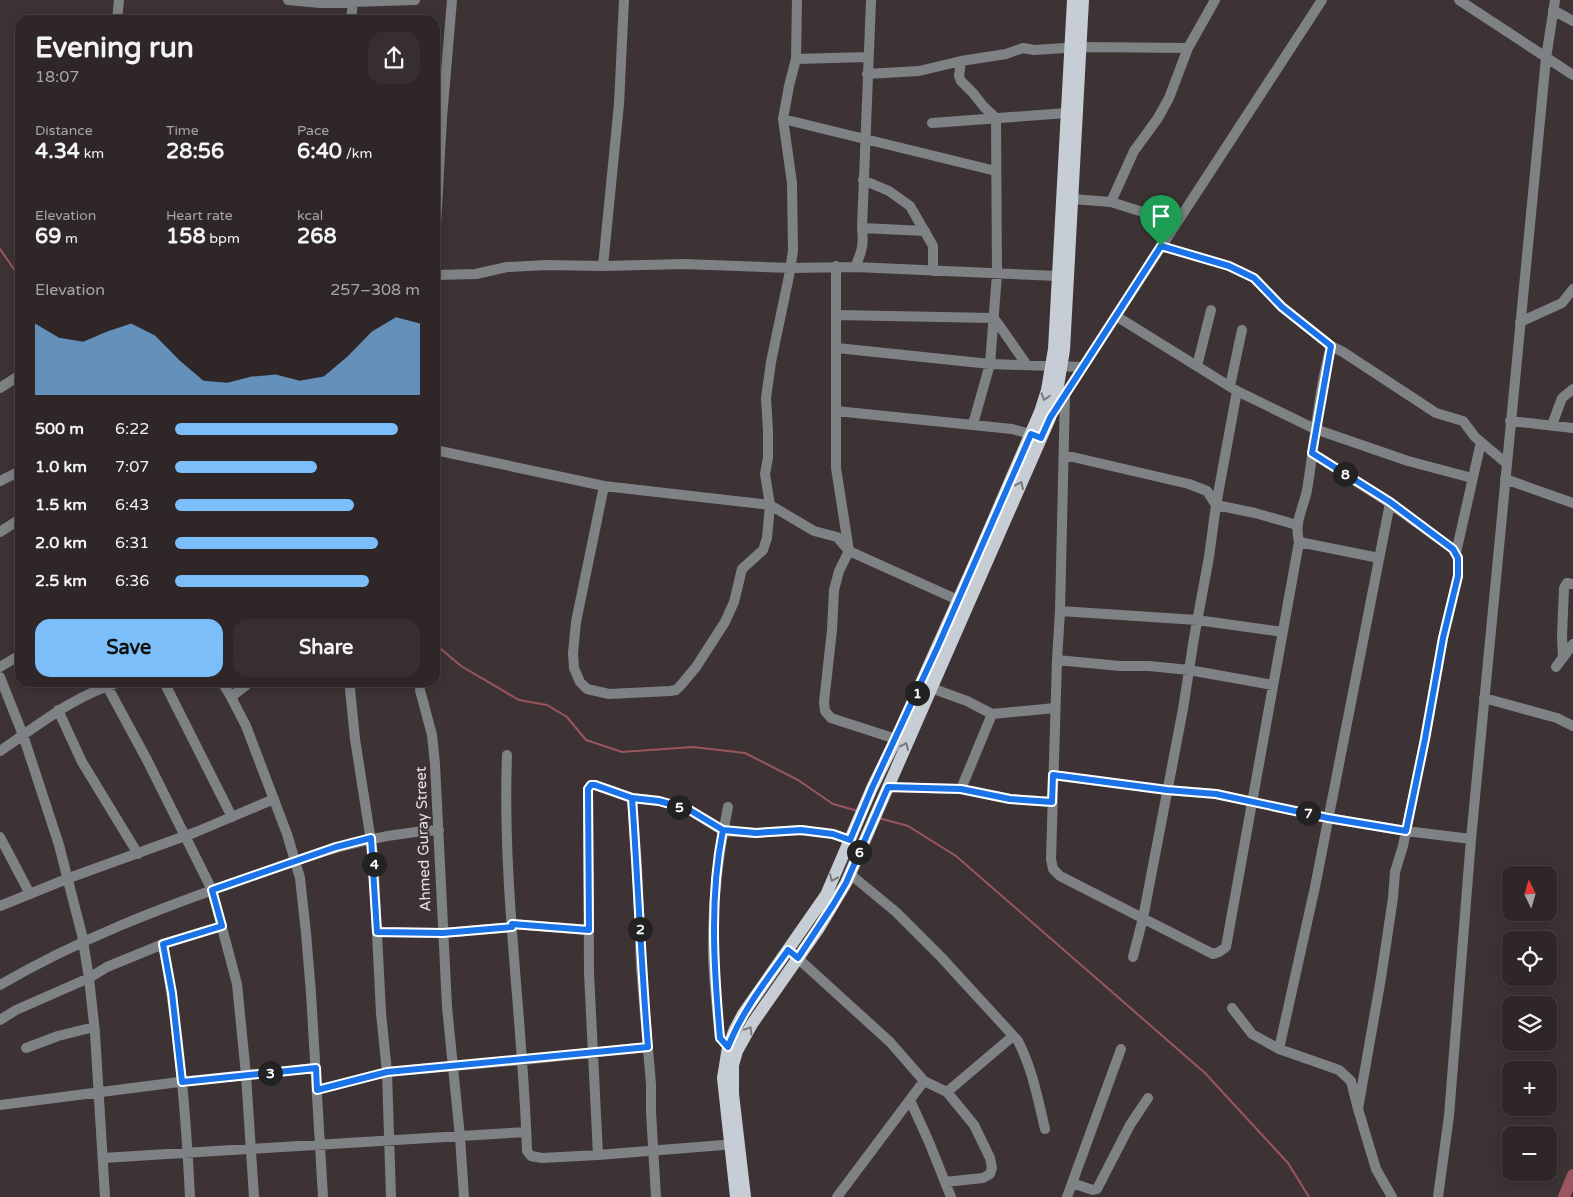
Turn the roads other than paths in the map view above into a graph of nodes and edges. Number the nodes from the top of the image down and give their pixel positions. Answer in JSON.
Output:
{"nodes":[{"id":1,"x":119,"y":0,"type":"edge"},
{"id":2,"x":288,"y":0,"type":"edge"},
{"id":3,"x":415,"y":0,"type":"edge"},
{"id":4,"x":452,"y":0,"type":"edge"},
{"id":5,"x":624,"y":0,"type":"edge"},
{"id":6,"x":797,"y":0,"type":"edge"},
{"id":7,"x":871,"y":0,"type":"edge"},
{"id":8,"x":1073,"y":0,"type":"edge"},
{"id":9,"x":1082,"y":0,"type":"edge"},
{"id":10,"x":1215,"y":0,"type":"edge"},
{"id":11,"x":1322,"y":0,"type":"edge"},
{"id":12,"x":1459,"y":0,"type":"edge"},
{"id":13,"x":353,"y":2,"type":"junction"},
{"id":14,"x":1554,"y":5,"type":"edge"},
{"id":15,"x":118,"y":15,"type":"edge"},
{"id":16,"x":352,"y":15,"type":"edge"},
{"id":17,"x":1573,"y":21,"type":"edge"},
{"id":18,"x":1075,"y":48,"type":"junction"},
{"id":19,"x":1188,"y":48,"type":"junction"},
{"id":20,"x":868,"y":57,"type":"junction"},
{"id":21,"x":1546,"y":58,"type":"junction"},
{"id":22,"x":796,"y":59,"type":"junction"},
{"id":23,"x":960,"y":61,"type":"junction"},
{"id":24,"x":867,"y":74,"type":"junction"},
{"id":25,"x":1573,"y":75,"type":"edge"},
{"id":26,"x":1067,"y":113,"type":"junction"},
{"id":27,"x":783,"y":118,"type":"junction"},
{"id":28,"x":996,"y":118,"type":"junction"},
{"id":29,"x":932,"y":123,"type":"dead end"},
{"id":30,"x":864,"y":138,"type":"junction"},
{"id":31,"x":440,"y":154,"type":"edge"},
{"id":32,"x":996,"y":172,"type":"junction"},
{"id":33,"x":864,"y":180,"type":"junction"},
{"id":34,"x":1072,"y":199,"type":"junction"},
{"id":35,"x":1111,"y":202,"type":"junction"},
{"id":36,"x":862,"y":228,"type":"junction"},
{"id":37,"x":925,"y":232,"type":"junction"},
{"id":38,"x":1171,"y":232,"type":"junction"},
{"id":39,"x":1161,"y":246,"type":"junction"},
{"id":40,"x":603,"y":266,"type":"junction"},
{"id":41,"x":836,"y":266,"type":"junction"},
{"id":42,"x":855,"y":267,"type":"junction"},
{"id":43,"x":790,"y":268,"type":"junction"},
{"id":44,"x":933,"y":271,"type":"junction"},
{"id":45,"x":997,"y":274,"type":"junction"},
{"id":46,"x":440,"y":275,"type":"edge"},
{"id":47,"x":1058,"y":276,"type":"junction"},
{"id":48,"x":1573,"y":289,"type":"edge"},
{"id":49,"x":1211,"y":310,"type":"dead end"},
{"id":50,"x":837,"y":315,"type":"junction"},
{"id":51,"x":1116,"y":316,"type":"junction"},
{"id":52,"x":994,"y":318,"type":"junction"},
{"id":53,"x":1520,"y":322,"type":"junction"},
{"id":54,"x":1242,"y":330,"type":"dead end"},
{"id":55,"x":1331,"y":346,"type":"junction"},
{"id":56,"x":837,"y":348,"type":"junction"},
{"id":57,"x":990,"y":364,"type":"junction"},
{"id":58,"x":1027,"y":365,"type":"junction"},
{"id":59,"x":1057,"y":366,"type":"junction"},
{"id":60,"x":1197,"y":366,"type":"junction"},
{"id":61,"x":1083,"y":367,"type":"junction"},
{"id":62,"x":15,"y":378,"type":"edge"},
{"id":63,"x":0,"y":388,"type":"edge"},
{"id":64,"x":1234,"y":388,"type":"junction"},
{"id":65,"x":1573,"y":389,"type":"edge"},
{"id":66,"x":1065,"y":395,"type":"junction"},
{"id":67,"x":836,"y":411,"type":"junction"},
{"id":68,"x":1050,"y":418,"type":"junction"},
{"id":69,"x":1510,"y":420,"type":"junction"},
{"id":70,"x":973,"y":424,"type":"junction"},
{"id":71,"x":1552,"y":425,"type":"junction"},
{"id":72,"x":1573,"y":428,"type":"edge"},
{"id":73,"x":1315,"y":429,"type":"junction"},
{"id":74,"x":1036,"y":436,"type":"junction"},
{"id":75,"x":1482,"y":442,"type":"junction"},
{"id":76,"x":440,"y":451,"type":"edge"},
{"id":77,"x":1312,"y":453,"type":"junction"},
{"id":78,"x":1064,"y":455,"type":"junction"},
{"id":79,"x":1506,"y":463,"type":"junction"},
{"id":80,"x":15,"y":474,"type":"edge"},
{"id":81,"x":1472,"y":478,"type":"junction"},
{"id":82,"x":1505,"y":479,"type":"junction"},
{"id":83,"x":0,"y":481,"type":"edge"},
{"id":84,"x":604,"y":486,"type":"junction"},
{"id":85,"x":1390,"y":502,"type":"junction"},
{"id":86,"x":1573,"y":503,"type":"edge"},
{"id":87,"x":770,"y":505,"type":"junction"},
{"id":88,"x":1216,"y":505,"type":"junction"},
{"id":89,"x":15,"y":522,"type":"edge"},
{"id":90,"x":1297,"y":525,"type":"junction"},
{"id":91,"x":0,"y":532,"type":"edge"},
{"id":92,"x":1299,"y":542,"type":"junction"},
{"id":93,"x":849,"y":551,"type":"junction"},
{"id":94,"x":1456,"y":553,"type":"junction"},
{"id":95,"x":1380,"y":558,"type":"junction"},
{"id":96,"x":1573,"y":584,"type":"edge"},
{"id":97,"x":958,"y":600,"type":"junction"},
{"id":98,"x":1060,"y":611,"type":"junction"},
{"id":99,"x":1197,"y":620,"type":"junction"},
{"id":100,"x":1283,"y":632,"type":"junction"},
{"id":101,"x":1573,"y":644,"type":"edge"},
{"id":102,"x":15,"y":658,"type":"edge"},
{"id":103,"x":1563,"y":658,"type":"junction"},
{"id":104,"x":1056,"y":660,"type":"junction"},
{"id":105,"x":0,"y":667,"type":"edge"},
{"id":106,"x":1556,"y":667,"type":"dead end"},
{"id":107,"x":1189,"y":670,"type":"junction"},
{"id":108,"x":0,"y":677,"type":"edge"},
{"id":109,"x":1273,"y":685,"type":"junction"},
{"id":110,"x":106,"y":687,"type":"edge"},
{"id":111,"x":109,"y":687,"type":"edge"},
{"id":112,"x":167,"y":687,"type":"edge"},
{"id":113,"x":225,"y":687,"type":"edge"},
{"id":114,"x":244,"y":687,"type":"edge"},
{"id":115,"x":349,"y":687,"type":"edge"},
{"id":116,"x":931,"y":688,"type":"junction"},
{"id":117,"x":420,"y":690,"type":"dead end"},
{"id":118,"x":231,"y":697,"type":"junction"},
{"id":119,"x":1484,"y":698,"type":"junction"},
{"id":120,"x":1056,"y":708,"type":"junction"},
{"id":121,"x":58,"y":710,"type":"junction"},
{"id":122,"x":992,"y":714,"type":"junction"},
{"id":123,"x":1573,"y":726,"type":"edge"},
{"id":124,"x":23,"y":735,"type":"junction"},
{"id":125,"x":896,"y":739,"type":"junction"},
{"id":126,"x":0,"y":751,"type":"edge"},
{"id":127,"x":507,"y":755,"type":"dead end"},
{"id":128,"x":1053,"y":775,"type":"junction"},
{"id":129,"x":887,"y":789,"type":"junction"},
{"id":130,"x":961,"y":789,"type":"junction"},
{"id":131,"x":1167,"y":790,"type":"junction"},
{"id":132,"x":632,"y":798,"type":"junction"},
{"id":133,"x":274,"y":799,"type":"junction"},
{"id":134,"x":1252,"y":801,"type":"junction"},
{"id":135,"x":1052,"y":802,"type":"junction"},
{"id":136,"x":728,"y":807,"type":"dead end"},
{"id":137,"x":232,"y":817,"type":"junction"},
{"id":138,"x":1328,"y":818,"type":"junction"},
{"id":139,"x":439,"y":830,"type":"junction"},
{"id":140,"x":723,"y":830,"type":"junction"},
{"id":141,"x":1406,"y":831,"type":"junction"},
{"id":142,"x":184,"y":836,"type":"junction"},
{"id":143,"x":0,"y":837,"type":"edge"},
{"id":144,"x":856,"y":837,"type":"junction"},
{"id":145,"x":371,"y":838,"type":"junction"},
{"id":146,"x":1471,"y":839,"type":"junction"},
{"id":147,"x":138,"y":854,"type":"junction"},
{"id":148,"x":295,"y":861,"type":"junction"},
{"id":149,"x":850,"y":874,"type":"junction"},
{"id":150,"x":69,"y":878,"type":"junction"},
{"id":151,"x":212,"y":890,"type":"junction"},
{"id":152,"x":30,"y":894,"type":"junction"},
{"id":153,"x":0,"y":906,"type":"edge"},
{"id":154,"x":1143,"y":918,"type":"junction"},
{"id":155,"x":222,"y":926,"type":"junction"},
{"id":156,"x":512,"y":926,"type":"junction"},
{"id":157,"x":589,"y":930,"type":"junction"},
{"id":158,"x":377,"y":932,"type":"junction"},
{"id":159,"x":443,"y":933,"type":"junction"},
{"id":160,"x":83,"y":940,"type":"junction"},
{"id":161,"x":163,"y":944,"type":"junction"},
{"id":162,"x":793,"y":954,"type":"junction"},
{"id":163,"x":1133,"y":957,"type":"dead end"},
{"id":164,"x":89,"y":978,"type":"junction"},
{"id":165,"x":0,"y":985,"type":"edge"},
{"id":166,"x":1232,"y":1008,"type":"dead end"},
{"id":167,"x":0,"y":1020,"type":"edge"},
{"id":168,"x":94,"y":1027,"type":"junction"},
{"id":169,"x":1013,"y":1036,"type":"junction"},
{"id":170,"x":648,"y":1047,"type":"junction"},
{"id":171,"x":728,"y":1047,"type":"junction"},
{"id":172,"x":26,"y":1048,"type":"dead end"},
{"id":173,"x":1279,"y":1049,"type":"junction"},
{"id":174,"x":1121,"y":1050,"type":"dead end"},
{"id":175,"x":594,"y":1053,"type":"junction"},
{"id":176,"x":522,"y":1060,"type":"junction"},
{"id":177,"x":452,"y":1066,"type":"junction"},
{"id":178,"x":316,"y":1068,"type":"junction"},
{"id":179,"x":387,"y":1072,"type":"junction"},
{"id":180,"x":246,"y":1075,"type":"junction"},
{"id":181,"x":924,"y":1081,"type":"junction"},
{"id":182,"x":182,"y":1082,"type":"junction"},
{"id":183,"x":317,"y":1090,"type":"junction"},
{"id":184,"x":98,"y":1092,"type":"junction"},
{"id":185,"x":947,"y":1092,"type":"junction"},
{"id":186,"x":1148,"y":1098,"type":"dead end"},
{"id":187,"x":910,"y":1100,"type":"junction"},
{"id":188,"x":0,"y":1105,"type":"edge"},
{"id":189,"x":1358,"y":1109,"type":"junction"},
{"id":190,"x":1045,"y":1129,"type":"dead end"},
{"id":191,"x":526,"y":1132,"type":"junction"},
{"id":192,"x":460,"y":1137,"type":"junction"},
{"id":193,"x":390,"y":1141,"type":"junction"},
{"id":194,"x":734,"y":1144,"type":"junction"},
{"id":195,"x":320,"y":1145,"type":"junction"},
{"id":196,"x":251,"y":1149,"type":"junction"},
{"id":197,"x":652,"y":1151,"type":"junction"},
{"id":198,"x":188,"y":1153,"type":"junction"},
{"id":199,"x":598,"y":1155,"type":"junction"},
{"id":200,"x":102,"y":1158,"type":"junction"},
{"id":201,"x":945,"y":1182,"type":"junction"},
{"id":202,"x":1072,"y":1184,"type":"junction"},
{"id":203,"x":105,"y":1197,"type":"edge"},
{"id":204,"x":190,"y":1197,"type":"edge"},
{"id":205,"x":254,"y":1197,"type":"edge"},
{"id":206,"x":323,"y":1197,"type":"edge"},
{"id":207,"x":391,"y":1197,"type":"edge"},
{"id":208,"x":464,"y":1197,"type":"edge"},
{"id":209,"x":656,"y":1197,"type":"edge"},
{"id":210,"x":736,"y":1197,"type":"edge"},
{"id":211,"x":745,"y":1197,"type":"edge"},
{"id":212,"x":837,"y":1197,"type":"edge"},
{"id":213,"x":951,"y":1197,"type":"edge"},
{"id":214,"x":1067,"y":1197,"type":"edge"},
{"id":215,"x":1392,"y":1197,"type":"edge"},
{"id":216,"x":1438,"y":1197,"type":"edge"}],
"edges":[{"from":1,"to":15,"type":"street"},
{"from":2,"to":13,"type":"street"},
{"from":3,"to":13,"type":"street"},
{"from":4,"to":31,"type":"street"},
{"from":5,"to":40,"type":"street"},
{"from":6,"to":22,"type":"street"},
{"from":7,"to":20,"type":"street"},
{"from":8,"to":18,"type":"main road"},
{"from":9,"to":18,"type":"main road"},
{"from":10,"to":19,"type":"street"},
{"from":11,"to":38,"type":"street"},
{"from":12,"to":21,"type":"street"},
{"from":13,"to":16,"type":"street"},
{"from":14,"to":17,"type":"street"},
{"from":14,"to":21,"type":"street"},
{"from":18,"to":19,"type":"street"},
{"from":18,"to":23,"type":"street"},
{"from":18,"to":26,"type":"main road"},
{"from":18,"to":34,"type":"main road"},
{"from":19,"to":35,"type":"street"},
{"from":20,"to":22,"type":"street"},
{"from":20,"to":24,"type":"street"},
{"from":21,"to":25,"type":"street"},
{"from":21,"to":53,"type":"street"},
{"from":22,"to":27,"type":"street"},
{"from":23,"to":24,"type":"street"},
{"from":23,"to":28,"type":"street"},
{"from":24,"to":30,"type":"street"},
{"from":26,"to":28,"type":"street"},
{"from":26,"to":47,"type":"main road"},
{"from":27,"to":30,"type":"street"},
{"from":27,"to":43,"type":"street"},
{"from":28,"to":29,"type":"street"},
{"from":28,"to":32,"type":"street"},
{"from":30,"to":32,"type":"street"},
{"from":30,"to":33,"type":"street"},
{"from":32,"to":45,"type":"street"},
{"from":33,"to":36,"type":"street"},
{"from":33,"to":37,"type":"street"},
{"from":34,"to":35,"type":"street"},
{"from":34,"to":59,"type":"main road"},
{"from":35,"to":38,"type":"street"},
{"from":36,"to":37,"type":"street"},
{"from":36,"to":42,"type":"street"},
{"from":37,"to":44,"type":"street"},
{"from":38,"to":39,"type":"street"},
{"from":39,"to":51,"type":"street"},
{"from":39,"to":55,"type":"street"},
{"from":40,"to":43,"type":"street"},
{"from":40,"to":46,"type":"street"},
{"from":41,"to":42,"type":"street"},
{"from":41,"to":43,"type":"street"},
{"from":41,"to":50,"type":"street"},
{"from":42,"to":44,"type":"street"},
{"from":43,"to":87,"type":"street"},
{"from":44,"to":45,"type":"street"},
{"from":45,"to":47,"type":"street"},
{"from":45,"to":52,"type":"street"},
{"from":47,"to":59,"type":"main road"},
{"from":48,"to":53,"type":"street"},
{"from":49,"to":60,"type":"street"},
{"from":50,"to":52,"type":"street"},
{"from":50,"to":56,"type":"street"},
{"from":51,"to":60,"type":"street"},
{"from":51,"to":61,"type":"street"},
{"from":52,"to":57,"type":"street"},
{"from":52,"to":58,"type":"street"},
{"from":53,"to":69,"type":"street"},
{"from":54,"to":64,"type":"street"},
{"from":55,"to":73,"type":"street"},
{"from":55,"to":75,"type":"street"},
{"from":56,"to":57,"type":"street"},
{"from":56,"to":67,"type":"street"},
{"from":57,"to":58,"type":"street"},
{"from":57,"to":70,"type":"street"},
{"from":58,"to":59,"type":"street"},
{"from":59,"to":61,"type":"street"},
{"from":59,"to":68,"type":"main road"},
{"from":59,"to":74,"type":"main road","one_way":true},
{"from":60,"to":64,"type":"street"},
{"from":61,"to":66,"type":"street"},
{"from":62,"to":63,"type":"street"},
{"from":64,"to":73,"type":"street"},
{"from":64,"to":88,"type":"street"},
{"from":65,"to":71,"type":"street"},
{"from":66,"to":68,"type":"street"},
{"from":66,"to":78,"type":"street"},
{"from":67,"to":70,"type":"street"},
{"from":67,"to":93,"type":"street"},
{"from":68,"to":74,"type":"main road"},
{"from":69,"to":71,"type":"street"},
{"from":69,"to":79,"type":"street"},
{"from":70,"to":74,"type":"street"},
{"from":71,"to":72,"type":"street"},
{"from":73,"to":77,"type":"street"},
{"from":73,"to":81,"type":"street"},
{"from":74,"to":97,"type":"main road"},
{"from":116,"to":74,"type":"main road","one_way":true},
{"from":75,"to":79,"type":"street"},
{"from":75,"to":81,"type":"street"},
{"from":76,"to":84,"type":"street"},
{"from":77,"to":85,"type":"street"},
{"from":77,"to":90,"type":"street"},
{"from":78,"to":88,"type":"street"},
{"from":78,"to":98,"type":"street"},
{"from":79,"to":82,"type":"street"},
{"from":80,"to":83,"type":"street"},
{"from":81,"to":94,"type":"street"},
{"from":82,"to":86,"type":"street"},
{"from":82,"to":119,"type":"street"},
{"from":84,"to":87,"type":"street"},
{"from":84,"to":87,"type":"street"},
{"from":85,"to":94,"type":"street"},
{"from":85,"to":95,"type":"street"},
{"from":87,"to":93,"type":"street"},
{"from":88,"to":90,"type":"street"},
{"from":88,"to":99,"type":"street"},
{"from":89,"to":91,"type":"street"},
{"from":90,"to":92,"type":"street"},
{"from":92,"to":95,"type":"street"},
{"from":92,"to":100,"type":"street"},
{"from":93,"to":97,"type":"street"},
{"from":93,"to":125,"type":"street"},
{"from":94,"to":141,"type":"street"},
{"from":95,"to":138,"type":"street"},
{"from":96,"to":103,"type":"street"},
{"from":97,"to":125,"type":"main road"},
{"from":98,"to":99,"type":"street"},
{"from":98,"to":104,"type":"street"},
{"from":99,"to":100,"type":"street"},
{"from":99,"to":107,"type":"street"},
{"from":100,"to":109,"type":"street"},
{"from":101,"to":103,"type":"street"},
{"from":102,"to":105,"type":"street"},
{"from":103,"to":106,"type":"street"},
{"from":104,"to":107,"type":"street"},
{"from":104,"to":120,"type":"street"},
{"from":107,"to":109,"type":"street"},
{"from":107,"to":131,"type":"street"},
{"from":108,"to":124,"type":"street"},
{"from":109,"to":134,"type":"street"},
{"from":110,"to":121,"type":"street"},
{"from":111,"to":142,"type":"street"},
{"from":112,"to":137,"type":"street"},
{"from":113,"to":118,"type":"street"},
{"from":114,"to":118,"type":"street"},
{"from":115,"to":145,"type":"street"},
{"from":116,"to":122,"type":"street"},
{"from":129,"to":116,"type":"main road","one_way":true},
{"from":117,"to":139,"type":"street","name":"Ahmed Guray Street"},
{"from":118,"to":133,"type":"street"},
{"from":119,"to":123,"type":"street"},
{"from":119,"to":146,"type":"street"},
{"from":120,"to":122,"type":"street"},
{"from":120,"to":128,"type":"street"},
{"from":121,"to":124,"type":"street"},
{"from":121,"to":147,"type":"street"},
{"from":122,"to":130,"type":"street"},
{"from":124,"to":126,"type":"street"},
{"from":124,"to":150,"type":"street"},
{"from":125,"to":144,"type":"main road"},
{"from":127,"to":156,"type":"street"},
{"from":128,"to":131,"type":"street"},
{"from":128,"to":135,"type":"street"},
{"from":129,"to":130,"type":"street"},
{"from":129,"to":144,"type":"main road"},
{"from":130,"to":135,"type":"street"},
{"from":131,"to":134,"type":"street"},
{"from":131,"to":154,"type":"street"},
{"from":132,"to":140,"type":"street"},
{"from":132,"to":157,"type":"street"},
{"from":132,"to":170,"type":"street"},
{"from":133,"to":137,"type":"street"},
{"from":133,"to":148,"type":"street"},
{"from":134,"to":138,"type":"street"},
{"from":134,"to":154,"type":"street"},
{"from":135,"to":154,"type":"street"},
{"from":136,"to":140,"type":"street"},
{"from":137,"to":142,"type":"street"},
{"from":138,"to":141,"type":"street"},
{"from":138,"to":173,"type":"street"},
{"from":139,"to":145,"type":"street"},
{"from":139,"to":159,"type":"street","name":"Ahmed Guray Street"},
{"from":140,"to":144,"type":"street"},
{"from":140,"to":171,"type":"street"},
{"from":141,"to":146,"type":"street"},
{"from":141,"to":189,"type":"street"},
{"from":142,"to":147,"type":"street"},
{"from":142,"to":151,"type":"street"},
{"from":143,"to":152,"type":"street"},
{"from":144,"to":149,"type":"main road"},
{"from":144,"to":162,"type":"main road","one_way":true},
{"from":145,"to":148,"type":"street"},
{"from":145,"to":158,"type":"street"},
{"from":146,"to":216,"type":"street"},
{"from":147,"to":150,"type":"street"},
{"from":148,"to":151,"type":"street"},
{"from":148,"to":178,"type":"street"},
{"from":149,"to":162,"type":"main road"},
{"from":149,"to":169,"type":"street"},
{"from":150,"to":152,"type":"street"},
{"from":150,"to":160,"type":"street"},
{"from":151,"to":155,"type":"street"},
{"from":151,"to":160,"type":"street"},
{"from":152,"to":153,"type":"street"},
{"from":154,"to":163,"type":"street"},
{"from":155,"to":161,"type":"street"},
{"from":155,"to":180,"type":"street"},
{"from":156,"to":157,"type":"street"},
{"from":156,"to":159,"type":"street"},
{"from":156,"to":176,"type":"street"},
{"from":157,"to":175,"type":"street"},
{"from":158,"to":159,"type":"street"},
{"from":158,"to":179,"type":"street"},
{"from":159,"to":177,"type":"street","name":"Ahmed Guray Street"},
{"from":160,"to":164,"type":"street"},
{"from":160,"to":165,"type":"street"},
{"from":161,"to":164,"type":"street"},
{"from":161,"to":182,"type":"street"},
{"from":162,"to":171,"type":"main road"},
{"from":162,"to":181,"type":"street"},
{"from":194,"to":162,"type":"main road","one_way":true},
{"from":164,"to":167,"type":"street"},
{"from":164,"to":168,"type":"street"},
{"from":166,"to":173,"type":"street"},
{"from":168,"to":172,"type":"street"},
{"from":168,"to":184,"type":"street"},
{"from":169,"to":185,"type":"street"},
{"from":169,"to":190,"type":"street"},
{"from":170,"to":175,"type":"street"},
{"from":170,"to":197,"type":"street"},
{"from":171,"to":194,"type":"main road"},
{"from":173,"to":189,"type":"street"},
{"from":174,"to":202,"type":"street"},
{"from":175,"to":176,"type":"street"},
{"from":175,"to":199,"type":"street"},
{"from":176,"to":177,"type":"street"},
{"from":176,"to":191,"type":"street"},
{"from":177,"to":179,"type":"street"},
{"from":177,"to":192,"type":"street","name":"Ahmed Guray Street"},
{"from":178,"to":180,"type":"street"},
{"from":178,"to":183,"type":"street"},
{"from":179,"to":183,"type":"street"},
{"from":179,"to":193,"type":"street"},
{"from":180,"to":182,"type":"street"},
{"from":180,"to":196,"type":"street"},
{"from":181,"to":185,"type":"street"},
{"from":181,"to":187,"type":"street"},
{"from":182,"to":184,"type":"street"},
{"from":182,"to":198,"type":"street"},
{"from":183,"to":195,"type":"street"},
{"from":184,"to":188,"type":"street"},
{"from":184,"to":200,"type":"street"},
{"from":185,"to":201,"type":"street"},
{"from":186,"to":202,"type":"street"},
{"from":187,"to":201,"type":"street"},
{"from":187,"to":212,"type":"street"},
{"from":189,"to":215,"type":"street"},
{"from":191,"to":192,"type":"street"},
{"from":191,"to":199,"type":"street"},
{"from":192,"to":193,"type":"street"},
{"from":192,"to":208,"type":"street","name":"Ahmed Guray Street"},
{"from":193,"to":195,"type":"street"},
{"from":193,"to":207,"type":"street"},
{"from":194,"to":197,"type":"street"},
{"from":194,"to":210,"type":"main road"},
{"from":194,"to":211,"type":"main road"},
{"from":195,"to":196,"type":"street"},
{"from":195,"to":206,"type":"street"},
{"from":196,"to":198,"type":"street"},
{"from":196,"to":205,"type":"street"},
{"from":197,"to":199,"type":"street"},
{"from":197,"to":209,"type":"street"},
{"from":198,"to":200,"type":"street"},
{"from":198,"to":204,"type":"street"},
{"from":200,"to":203,"type":"street"},
{"from":201,"to":213,"type":"street"},
{"from":202,"to":214,"type":"street"}]}
